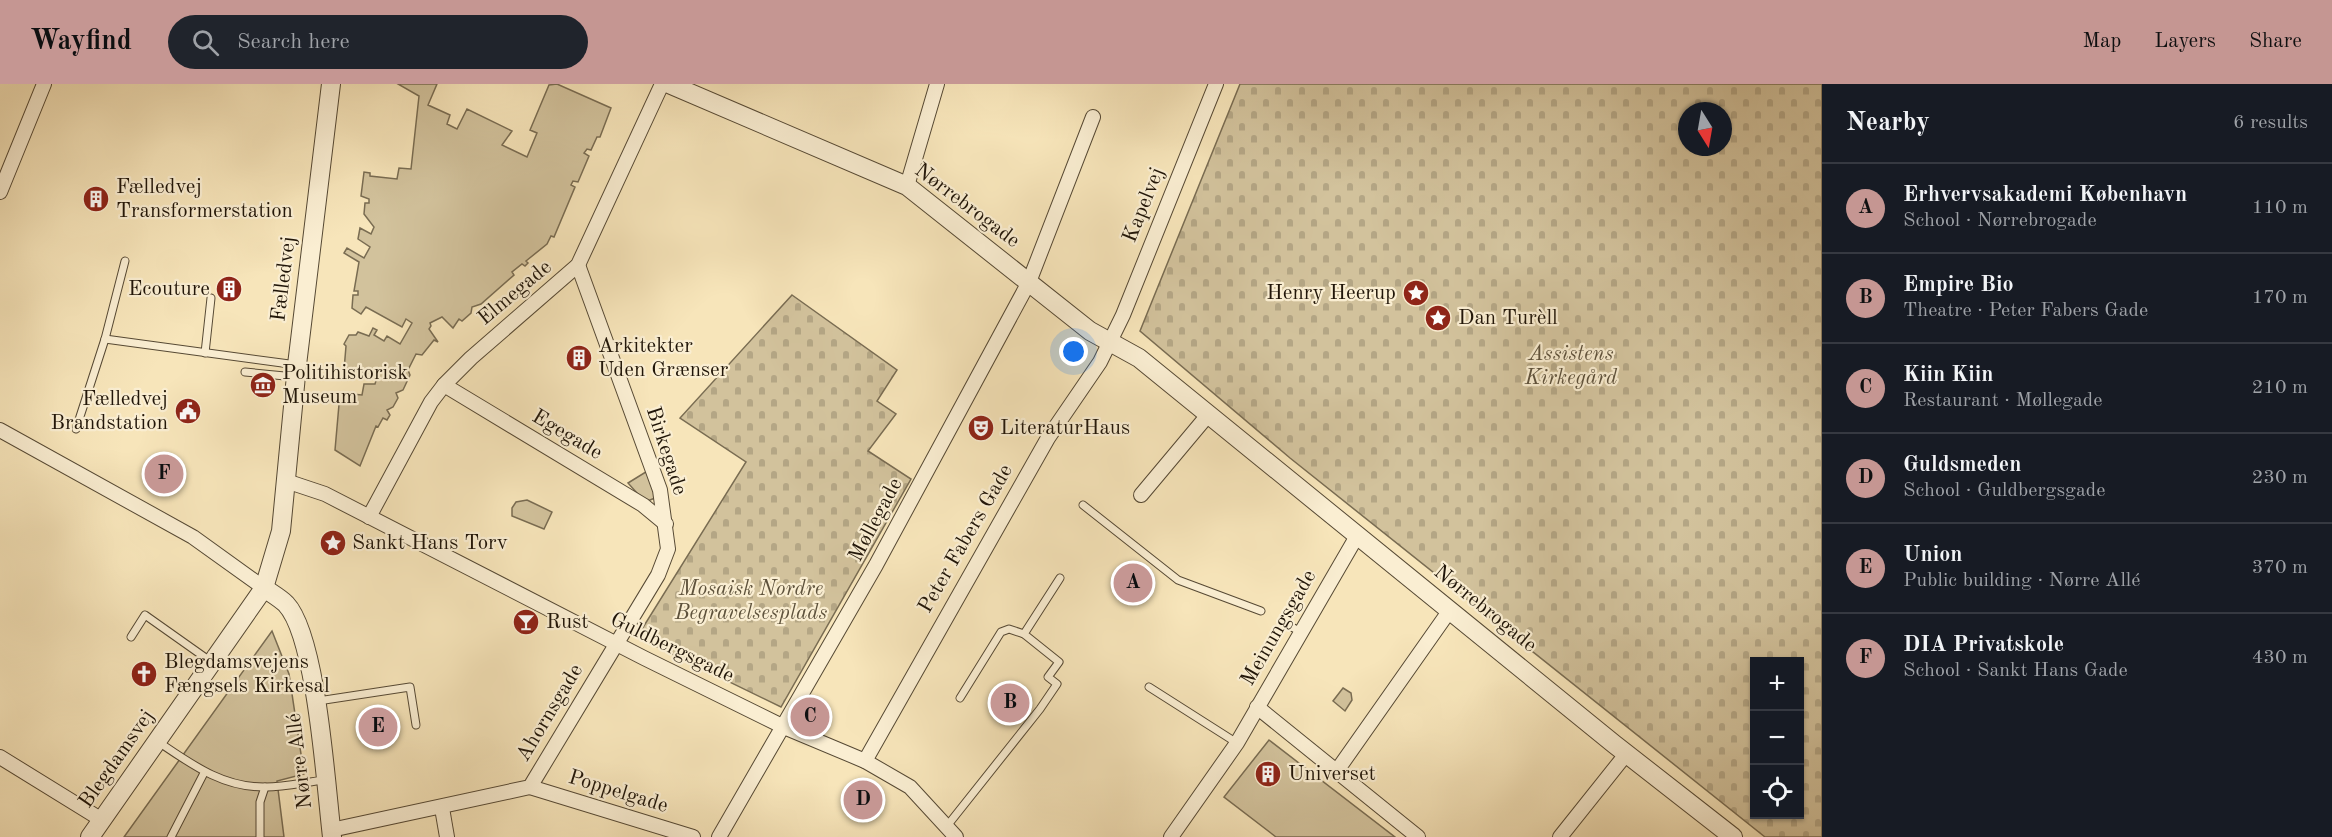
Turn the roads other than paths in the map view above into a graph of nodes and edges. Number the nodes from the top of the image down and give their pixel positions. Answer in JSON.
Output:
{"nodes":[{"id":1,"x":44,"y":84,"type":"edge"},
{"id":2,"x":331,"y":84,"type":"edge"},
{"id":3,"x":662,"y":84,"type":"edge"},
{"id":4,"x":669,"y":84,"type":"edge"},
{"id":5,"x":937,"y":84,"type":"edge"},
{"id":6,"x":1216,"y":84,"type":"edge"},
{"id":7,"x":695,"y":89,"type":"edge"},
{"id":8,"x":1093,"y":117,"type":"dead end"},
{"id":9,"x":6,"y":156,"type":"edge"},
{"id":10,"x":907,"y":186,"type":"junction"},
{"id":11,"x":0,"y":192,"type":"edge"},
{"id":12,"x":125,"y":261,"type":"dead end"},
{"id":13,"x":578,"y":265,"type":"junction"},
{"id":14,"x":1029,"y":282,"type":"junction"},
{"id":15,"x":211,"y":298,"type":"dead end"},
{"id":16,"x":105,"y":339,"type":"junction"},
{"id":17,"x":1110,"y":341,"type":"junction"},
{"id":18,"x":205,"y":353,"type":"junction"},
{"id":19,"x":296,"y":371,"type":"junction"},
{"id":20,"x":245,"y":372,"type":"dead end"},
{"id":21,"x":444,"y":385,"type":"junction"},
{"id":22,"x":1208,"y":415,"type":"junction"},
{"id":23,"x":76,"y":429,"type":"dead end"},
{"id":24,"x":0,"y":430,"type":"edge"},
{"id":25,"x":286,"y":481,"type":"junction"},
{"id":26,"x":1141,"y":495,"type":"dead end"},
{"id":27,"x":1083,"y":505,"type":"dead end"},
{"id":28,"x":369,"y":517,"type":"junction"},
{"id":29,"x":666,"y":524,"type":"junction"},
{"id":30,"x":1357,"y":536,"type":"junction"},
{"id":31,"x":1060,"y":579,"type":"dead end"},
{"id":32,"x":264,"y":588,"type":"junction"},
{"id":33,"x":1450,"y":610,"type":"junction"},
{"id":34,"x":1260,"y":611,"type":"dead end"},
{"id":35,"x":1288,"y":625,"type":"dead end"},
{"id":36,"x":1301,"y":632,"type":"junction"},
{"id":37,"x":1024,"y":633,"type":"junction"},
{"id":38,"x":131,"y":637,"type":"dead end"},
{"id":39,"x":615,"y":644,"type":"junction"},
{"id":40,"x":212,"y":663,"type":"junction"},
{"id":41,"x":1149,"y":687,"type":"dead end"},
{"id":42,"x":960,"y":698,"type":"dead end"},
{"id":43,"x":316,"y":702,"type":"junction"},
{"id":44,"x":1257,"y":707,"type":"junction"},
{"id":45,"x":416,"y":725,"type":"dead end"},
{"id":46,"x":784,"y":728,"type":"junction"},
{"id":47,"x":157,"y":741,"type":"junction"},
{"id":48,"x":1237,"y":743,"type":"junction"},
{"id":49,"x":1627,"y":753,"type":"junction"},
{"id":50,"x":0,"y":757,"type":"edge"},
{"id":51,"x":864,"y":760,"type":"junction"},
{"id":52,"x":1336,"y":772,"type":"junction"},
{"id":53,"x":204,"y":773,"type":"junction"},
{"id":54,"x":325,"y":780,"type":"junction"},
{"id":55,"x":265,"y":787,"type":"junction"},
{"id":56,"x":530,"y":788,"type":"junction"},
{"id":57,"x":442,"y":808,"type":"junction"},
{"id":58,"x":102,"y":820,"type":"junction"},
{"id":59,"x":952,"y":831,"type":"edge"},
{"id":60,"x":332,"y":834,"type":"edge"},
{"id":61,"x":90,"y":837,"type":"edge"},
{"id":62,"x":171,"y":837,"type":"edge"},
{"id":63,"x":260,"y":837,"type":"edge"},
{"id":64,"x":447,"y":837,"type":"edge"},
{"id":65,"x":693,"y":837,"type":"edge"},
{"id":66,"x":719,"y":837,"type":"edge"},
{"id":67,"x":1171,"y":837,"type":"edge"},
{"id":68,"x":1418,"y":837,"type":"edge"},
{"id":69,"x":1560,"y":837,"type":"edge"},
{"id":70,"x":1733,"y":837,"type":"edge"}],
"edges":[{"from":1,"to":9,"type":"street"},
{"from":2,"to":19,"type":"street","name":"Fælledvej"},
{"from":3,"to":13,"type":"street","name":"Elmegade"},
{"from":4,"to":7,"type":"street","name":"Nørrebrogade"},
{"from":5,"to":10,"type":"street"},
{"from":6,"to":17,"type":"street","name":"Kapelvej"},
{"from":7,"to":10,"type":"street","name":"Nørrebrogade"},
{"from":8,"to":14,"type":"street","name":"Møllegade"},
{"from":9,"to":11,"type":"street"},
{"from":10,"to":14,"type":"street","name":"Nørrebrogade"},
{"from":12,"to":16,"type":"lane"},
{"from":13,"to":21,"type":"street","name":"Elmegade"},
{"from":13,"to":29,"type":"street","name":"Birkegade"},
{"from":14,"to":17,"type":"street","name":"Nørrebrogade"},
{"from":14,"to":46,"type":"street","name":"Møllegade"},
{"from":15,"to":18,"type":"lane"},
{"from":16,"to":18,"type":"lane"},
{"from":16,"to":23,"type":"lane"},
{"from":17,"to":22,"type":"street","name":"Nørrebrogade"},
{"from":17,"to":51,"type":"street","name":"Peter Fabers Gade"},
{"from":18,"to":19,"type":"lane"},
{"from":19,"to":20,"type":"lane"},
{"from":19,"to":25,"type":"street","name":"Fælledvej"},
{"from":21,"to":28,"type":"street","name":"Elmegade"},
{"from":21,"to":29,"type":"street","name":"Egegade"},
{"from":22,"to":26,"type":"street"},
{"from":22,"to":30,"type":"street","name":"Nørrebrogade"},
{"from":24,"to":32,"type":"street"},
{"from":25,"to":28,"type":"street"},
{"from":25,"to":32,"type":"street"},
{"from":27,"to":34,"type":"lane"},
{"from":28,"to":39,"type":"street","name":"Guldbergsgade"},
{"from":29,"to":39,"type":"street","name":"Birkegade"},
{"from":30,"to":33,"type":"street","name":"Nørrebrogade"},
{"from":30,"to":36,"type":"street","name":"Meinungsgade"},
{"from":31,"to":37,"type":"lane"},
{"from":32,"to":40,"type":"street","name":"Blegdamsvej"},
{"from":32,"to":43,"type":"street","name":"Nørre Allé"},
{"from":33,"to":49,"type":"street","name":"Nørrebrogade"},
{"from":33,"to":52,"type":"street"},
{"from":35,"to":36,"type":"lane"},
{"from":36,"to":44,"type":"street","name":"Meinungsgade"},
{"from":37,"to":42,"type":"lane"},
{"from":37,"to":59,"type":"lane","name":"Guldbergsgade"},
{"from":38,"to":40,"type":"lane"},
{"from":39,"to":46,"type":"street","name":"Guldbergsgade"},
{"from":39,"to":56,"type":"street","name":"Ahornsgade"},
{"from":40,"to":47,"type":"street","name":"Blegdamsvej"},
{"from":41,"to":48,"type":"lane"},
{"from":43,"to":45,"type":"lane"},
{"from":43,"to":54,"type":"street","name":"Nørre Allé"},
{"from":44,"to":48,"type":"street","name":"Meinungsgade"},
{"from":44,"to":52,"type":"street"},
{"from":46,"to":51,"type":"street","name":"Guldbergsgade"},
{"from":46,"to":66,"type":"street","name":"Møllegade"},
{"from":47,"to":53,"type":"lane"},
{"from":47,"to":58,"type":"street","name":"Blegdamsvej"},
{"from":48,"to":67,"type":"street","name":"Meinungsgade"},
{"from":49,"to":69,"type":"street"},
{"from":49,"to":70,"type":"street","name":"Nørrebrogade"},
{"from":50,"to":58,"type":"street"},
{"from":51,"to":59,"type":"street","name":"Guldbergsgade"},
{"from":52,"to":68,"type":"street"},
{"from":53,"to":55,"type":"lane"},
{"from":53,"to":62,"type":"lane"},
{"from":54,"to":55,"type":"lane"},
{"from":54,"to":60,"type":"street","name":"Nørre Allé"},
{"from":55,"to":63,"type":"lane"},
{"from":56,"to":57,"type":"street","name":"Ahornsgade"},
{"from":56,"to":65,"type":"street","name":"Poppelgade"},
{"from":57,"to":60,"type":"street","name":"Ahornsgade"},
{"from":57,"to":64,"type":"street"},
{"from":58,"to":61,"type":"street","name":"Blegdamsvej"}]}
